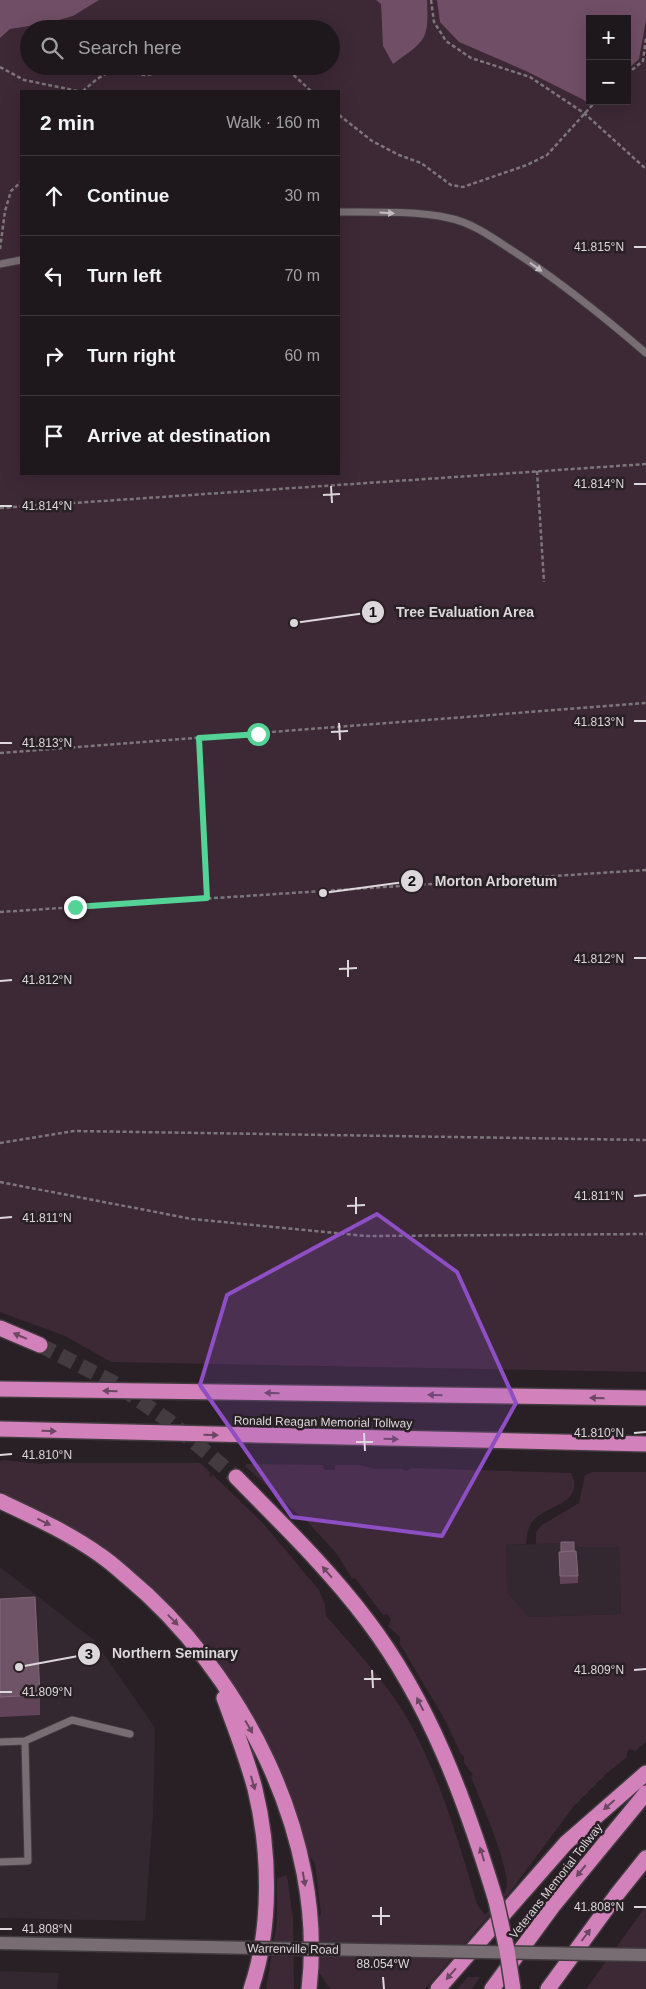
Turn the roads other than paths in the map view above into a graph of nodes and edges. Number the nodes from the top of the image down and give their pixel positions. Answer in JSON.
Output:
{"nodes":[{"id":1,"x":340,"y":212,"type":"edge"},
{"id":2,"x":20,"y":260,"type":"edge"},
{"id":3,"x":0,"y":264,"type":"edge"},
{"id":4,"x":646,"y":353,"type":"edge"},
{"id":5,"x":0,"y":1328,"type":"edge"},
{"id":6,"x":40,"y":1345,"type":"tunnel mouth"},
{"id":7,"x":0,"y":1389,"type":"edge"},
{"id":8,"x":646,"y":1398,"type":"edge"},
{"id":9,"x":0,"y":1429,"type":"edge"},
{"id":10,"x":646,"y":1444,"type":"edge"},
{"id":11,"x":236,"y":1478,"type":"tunnel mouth"},
{"id":12,"x":0,"y":1501,"type":"edge"},
{"id":13,"x":213,"y":1671,"type":"junction"},
{"id":14,"x":130,"y":1734,"type":"dead end"},
{"id":15,"x":25,"y":1741,"type":"junction"},
{"id":16,"x":0,"y":1742,"type":"edge"},
{"id":17,"x":646,"y":1773,"type":"edge"},
{"id":18,"x":646,"y":1793,"type":"edge"},
{"id":19,"x":646,"y":1858,"type":"edge"},
{"id":20,"x":0,"y":1862,"type":"edge"},
{"id":21,"x":0,"y":1943,"type":"edge"},
{"id":22,"x":646,"y":1955,"type":"edge"},
{"id":23,"x":252,"y":1989,"type":"edge"},
{"id":24,"x":310,"y":1989,"type":"edge"},
{"id":25,"x":438,"y":1989,"type":"edge"},
{"id":26,"x":492,"y":1989,"type":"edge"},
{"id":27,"x":513,"y":1989,"type":"edge"},
{"id":28,"x":548,"y":1989,"type":"edge"}],
"edges":[{"from":1,"to":4,"type":"lane","one_way":true},
{"from":2,"to":3,"type":"lane"},
{"from":6,"to":5,"type":"highway","one_way":true},
{"from":8,"to":7,"type":"highway","one_way":true},
{"from":9,"to":10,"type":"highway","name":"Ronald Reagan Memorial Tollway","one_way":true},
{"from":27,"to":11,"type":"highway","one_way":true,"bridge":true},
{"from":12,"to":13,"type":"highway","one_way":true},
{"from":13,"to":23,"type":"highway","one_way":true},
{"from":13,"to":24,"type":"highway","one_way":true},
{"from":14,"to":15,"type":"lane"},
{"from":15,"to":16,"type":"lane"},
{"from":15,"to":20,"type":"lane"},
{"from":17,"to":25,"type":"highway","one_way":true},
{"from":18,"to":26,"type":"highway","name":"Veterans Memorial Tollway","one_way":true},
{"from":28,"to":19,"type":"highway","one_way":true},
{"from":21,"to":22,"type":"main road","name":"Warrenville Road","bridge":true}]}
